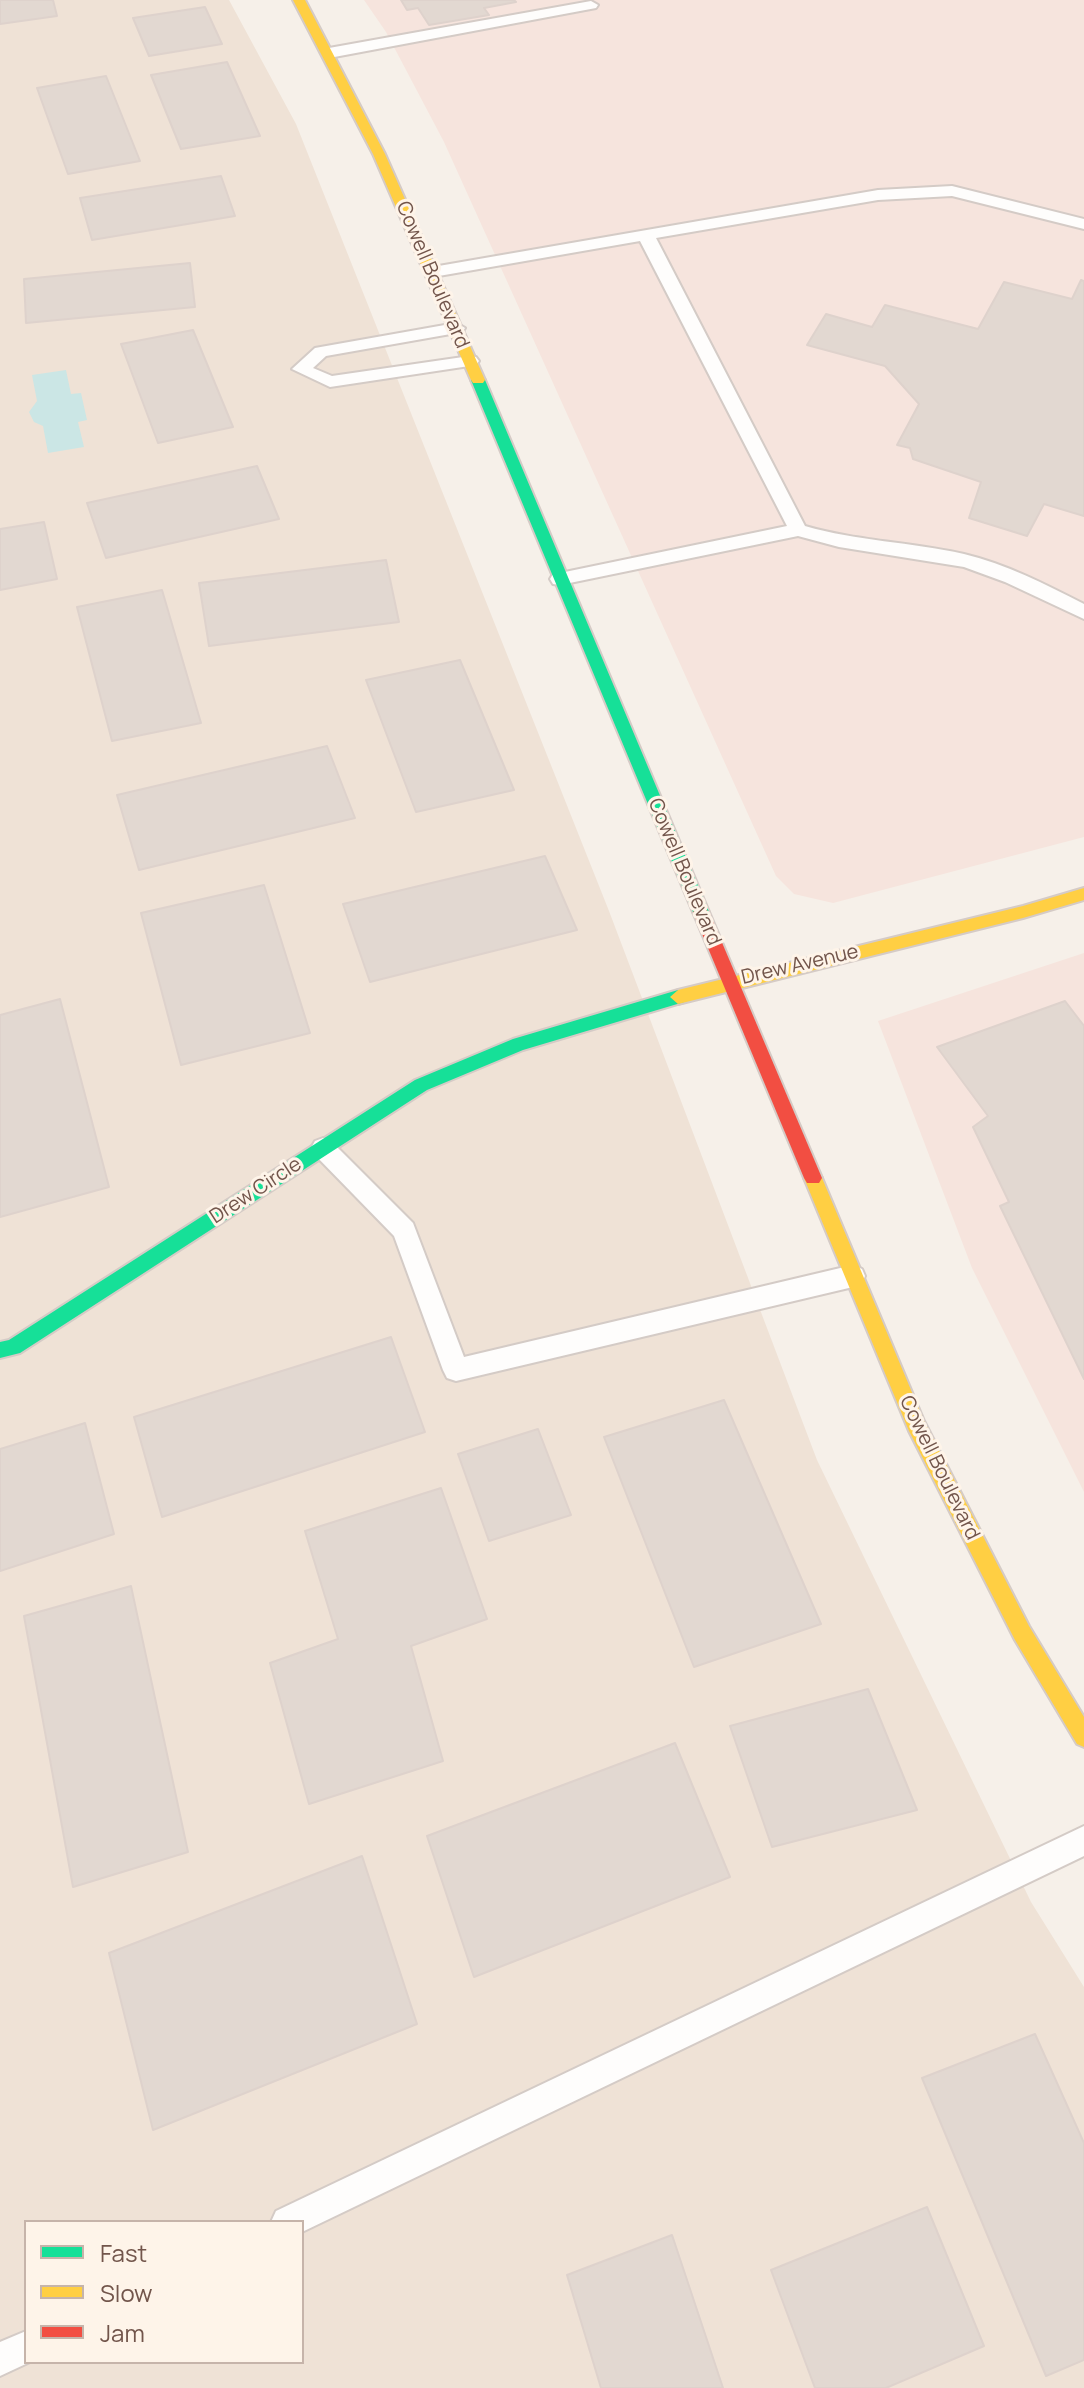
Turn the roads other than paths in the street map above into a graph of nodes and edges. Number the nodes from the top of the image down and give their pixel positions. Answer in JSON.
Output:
{"nodes":[{"id":1,"x":299,"y":0,"type":"edge"},
{"id":2,"x":591,"y":5,"type":"dead end"},
{"id":3,"x":329,"y":53,"type":"junction"},
{"id":4,"x":1084,"y":224,"type":"edge"},
{"id":5,"x":645,"y":234,"type":"junction"},
{"id":6,"x":433,"y":272,"type":"junction"},
{"id":7,"x":456,"y":328,"type":"junction"},
{"id":8,"x":470,"y":361,"type":"junction"},
{"id":9,"x":798,"y":530,"type":"junction"},
{"id":10,"x":560,"y":579,"type":"junction"},
{"id":11,"x":1084,"y":612,"type":"edge"},
{"id":12,"x":1084,"y":894,"type":"edge"},
{"id":13,"x":730,"y":982,"type":"junction"},
{"id":14,"x":519,"y":1044,"type":"joint"},
{"id":15,"x":323,"y":1148,"type":"junction"},
{"id":16,"x":853,"y":1276,"type":"junction"},
{"id":17,"x":0,"y":1350,"type":"edge"},
{"id":18,"x":1084,"y":1737,"type":"edge"},
{"id":19,"x":1084,"y":1841,"type":"edge"},
{"id":20,"x":291,"y":2220,"type":"edge"},
{"id":21,"x":24,"y":2348,"type":"edge"},
{"id":22,"x":0,"y":2359,"type":"edge"}],
"edges":[{"from":1,"to":3,"type":"main road","name":"Cowell Boulevard"},
{"from":2,"to":3,"type":"lane"},
{"from":3,"to":6,"type":"main road","name":"Cowell Boulevard"},
{"from":4,"to":5,"type":"lane"},
{"from":5,"to":6,"type":"lane"},
{"from":5,"to":9,"type":"lane"},
{"from":6,"to":7,"type":"main road","name":"Cowell Boulevard"},
{"from":7,"to":8,"type":"main road","name":"Cowell Boulevard"},
{"from":7,"to":8,"type":"lane"},
{"from":8,"to":10,"type":"main road","name":"Cowell Boulevard"},
{"from":9,"to":10,"type":"lane"},
{"from":9,"to":11,"type":"lane"},
{"from":10,"to":13,"type":"main road","name":"Cowell Boulevard"},
{"from":12,"to":13,"type":"main road","name":"Drew Avenue"},
{"from":13,"to":14,"type":"main road","name":"Drew Avenue"},
{"from":13,"to":16,"type":"main road","name":"Cowell Boulevard"},
{"from":14,"to":15,"type":"main road","name":"Drew Circle"},
{"from":15,"to":16,"type":"lane"},
{"from":15,"to":17,"type":"main road","name":"Drew Circle"},
{"from":16,"to":18,"type":"main road","name":"Cowell Boulevard"},
{"from":19,"to":20,"type":"lane"},
{"from":21,"to":22,"type":"lane"}]}
